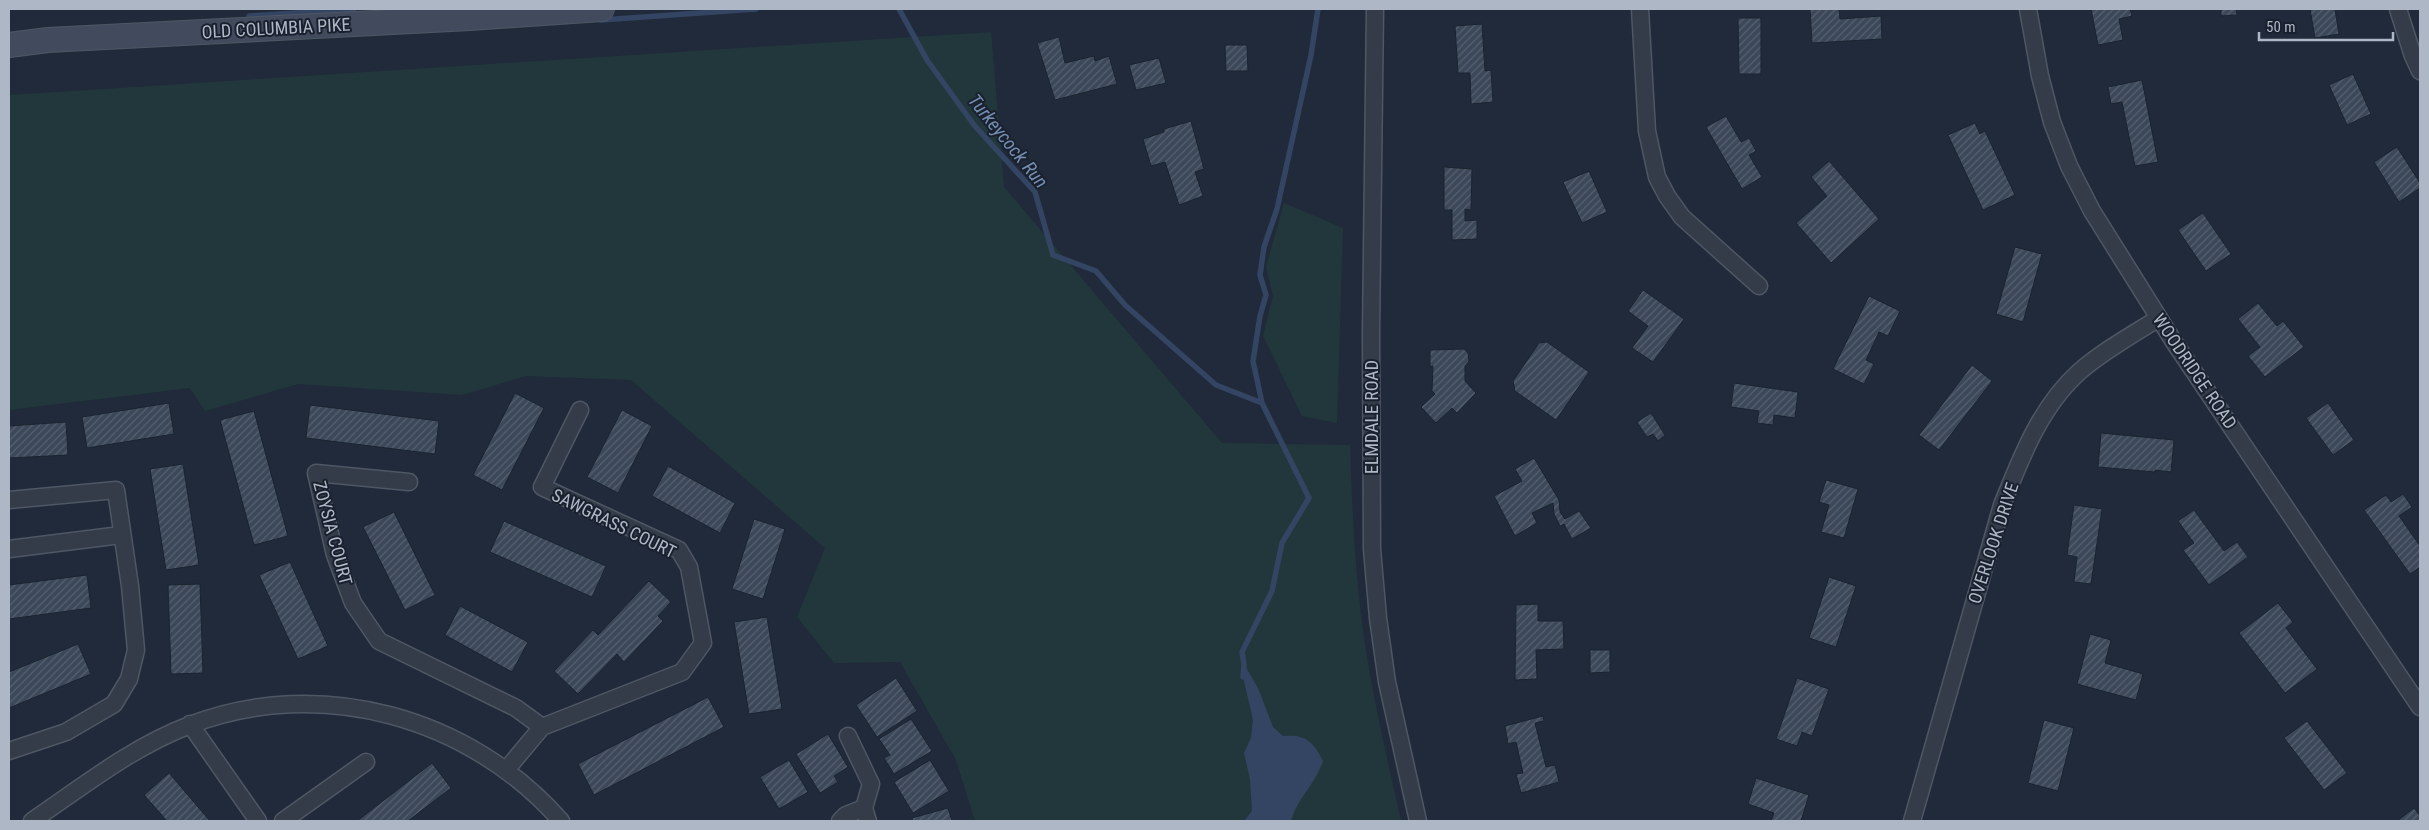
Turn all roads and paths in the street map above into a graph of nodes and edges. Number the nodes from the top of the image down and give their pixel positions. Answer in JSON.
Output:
{"nodes":[{"id":1,"x":602,"y":9,"type":"edge"},
{"id":2,"x":1375,"y":9,"type":"edge"},
{"id":3,"x":1640,"y":9,"type":"edge"},
{"id":4,"x":2028,"y":9,"type":"edge"},
{"id":5,"x":2398,"y":9,"type":"edge"},
{"id":6,"x":470,"y":14,"type":"edge"},
{"id":7,"x":9,"y":45,"type":"edge"},
{"id":8,"x":2420,"y":71,"type":"edge"},
{"id":9,"x":1759,"y":286,"type":"dead end"},
{"id":10,"x":2159,"y":318,"type":"junction"},
{"id":11,"x":580,"y":410,"type":"dead end"},
{"id":12,"x":409,"y":482,"type":"dead end"},
{"id":13,"x":9,"y":500,"type":"edge"},
{"id":14,"x":121,"y":535,"type":"junction"},
{"id":15,"x":9,"y":549,"type":"edge"},
{"id":16,"x":2420,"y":707,"type":"edge"},
{"id":17,"x":190,"y":724,"type":"junction"},
{"id":18,"x":542,"y":727,"type":"junction"},
{"id":19,"x":848,"y":736,"type":"dead end"},
{"id":20,"x":9,"y":751,"type":"edge"},
{"id":21,"x":366,"y":762,"type":"dead end"},
{"id":22,"x":506,"y":770,"type":"junction"},
{"id":23,"x":866,"y":814,"type":"edge"},
{"id":24,"x":32,"y":821,"type":"edge"},
{"id":25,"x":258,"y":821,"type":"edge"},
{"id":26,"x":283,"y":821,"type":"edge"},
{"id":27,"x":561,"y":821,"type":"edge"},
{"id":28,"x":840,"y":821,"type":"edge"},
{"id":29,"x":1418,"y":821,"type":"edge"},
{"id":30,"x":1912,"y":821,"type":"edge"}],
"edges":[{"from":1,"to":6,"type":"street","name":"OLD COLUMBIA PIKE"},
{"from":2,"to":29,"type":"street","name":"ELMDALE ROAD"},
{"from":3,"to":9,"type":"street"},
{"from":4,"to":10,"type":"street","name":"WOODRIDGE ROAD"},
{"from":5,"to":8,"type":"street"},
{"from":6,"to":7,"type":"street","name":"OLD COLUMBIA PIKE"},
{"from":10,"to":16,"type":"street","name":"WOODRIDGE ROAD"},
{"from":10,"to":30,"type":"street","name":"OVERLOOK DRIVE"},
{"from":11,"to":18,"type":"street","name":"SAWGRASS COURT"},
{"from":12,"to":18,"type":"street","name":"ZOYSIA COURT"},
{"from":13,"to":14,"type":"street"},
{"from":14,"to":15,"type":"street"},
{"from":14,"to":20,"type":"street"},
{"from":17,"to":22,"type":"street"},
{"from":17,"to":24,"type":"street"},
{"from":17,"to":25,"type":"street"},
{"from":18,"to":22,"type":"street","name":"SAWGRASS COURT"},
{"from":19,"to":23,"type":"street"},
{"from":21,"to":26,"type":"street"},
{"from":22,"to":27,"type":"street"},
{"from":23,"to":28,"type":"street"}]}
